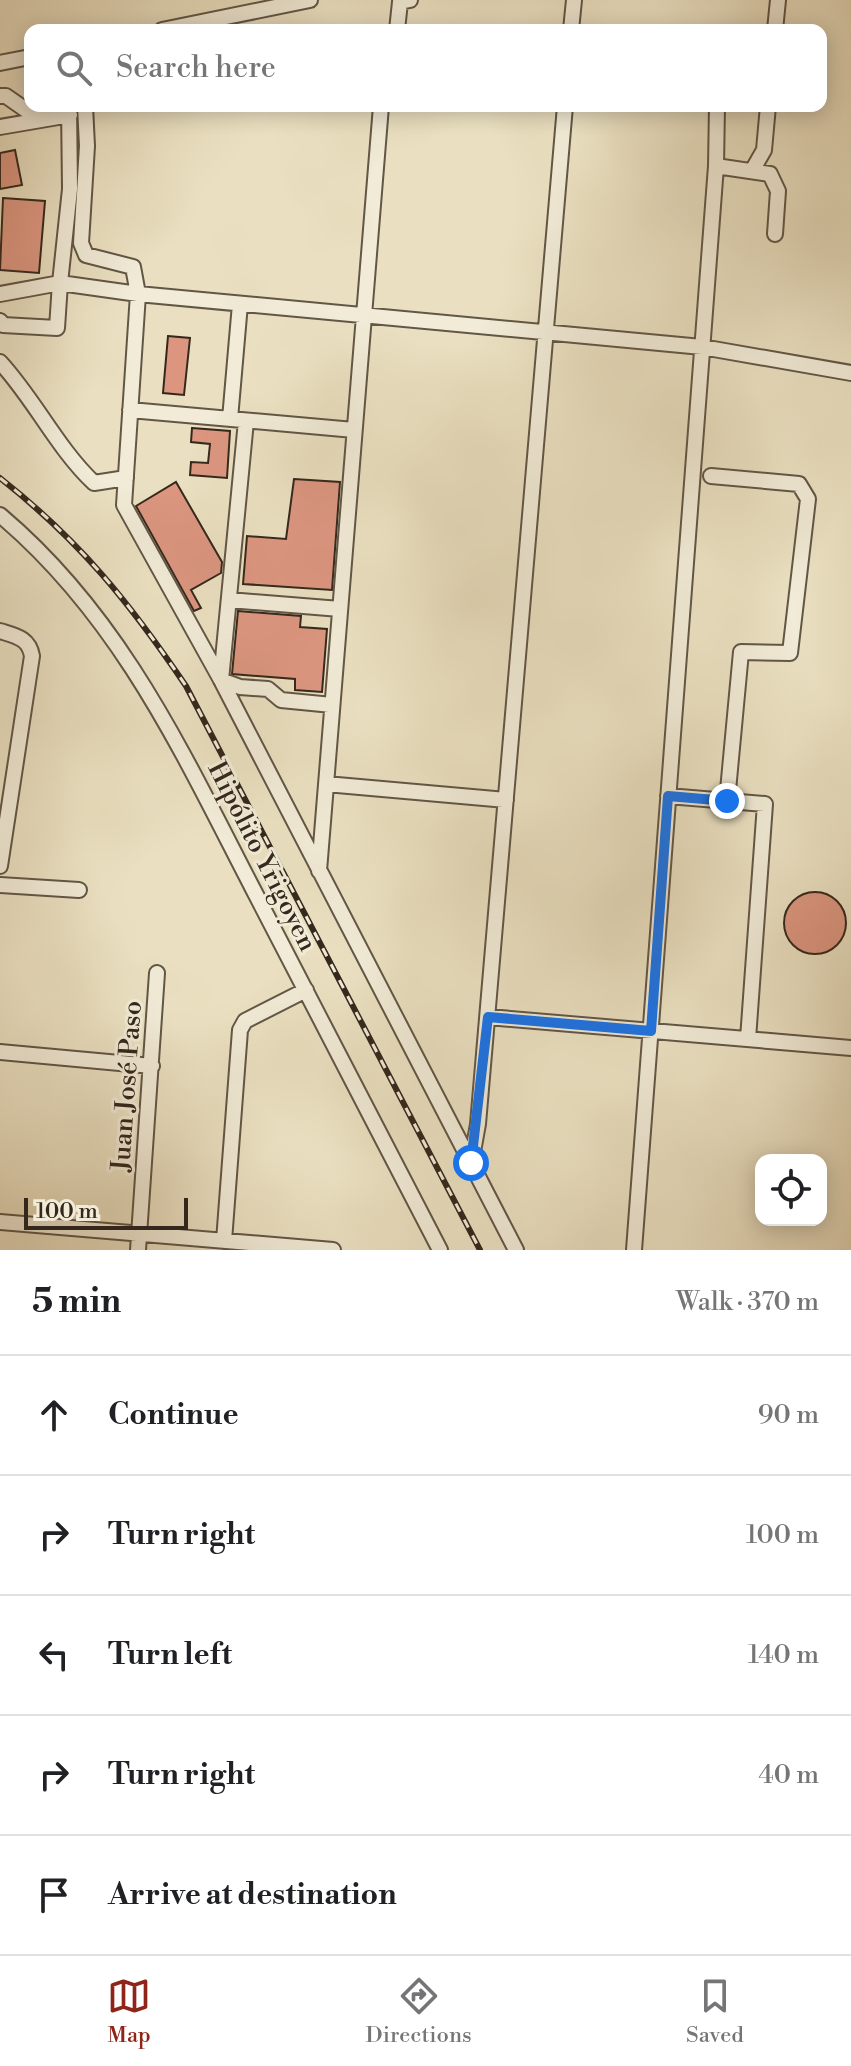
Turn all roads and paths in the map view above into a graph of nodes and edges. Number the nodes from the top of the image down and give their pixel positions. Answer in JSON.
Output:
{"nodes":[{"id":1,"x":310,"y":0,"type":"edge"},
{"id":2,"x":410,"y":0,"type":"edge"},
{"id":3,"x":574,"y":0,"type":"edge"},
{"id":4,"x":778,"y":0,"type":"edge"},
{"id":5,"x":192,"y":24,"type":"edge"},
{"id":6,"x":398,"y":24,"type":"edge"},
{"id":7,"x":572,"y":24,"type":"edge"},
{"id":8,"x":776,"y":24,"type":"edge"},
{"id":9,"x":24,"y":58,"type":"edge"},
{"id":10,"x":0,"y":63,"type":"edge"},
{"id":11,"x":0,"y":96,"type":"edge"},
{"id":12,"x":24,"y":109,"type":"edge"},
{"id":13,"x":55,"y":112,"type":"edge"},
{"id":14,"x":66,"y":112,"type":"edge"},
{"id":15,"x":85,"y":112,"type":"edge"},
{"id":16,"x":380,"y":112,"type":"edge"},
{"id":17,"x":564,"y":112,"type":"edge"},
{"id":18,"x":717,"y":112,"type":"edge"},
{"id":19,"x":767,"y":112,"type":"edge"},
{"id":20,"x":0,"y":127,"type":"edge"},
{"id":21,"x":716,"y":166,"type":"junction"},
{"id":22,"x":752,"y":171,"type":"junction"},
{"id":23,"x":775,"y":234,"type":"dead end"},
{"id":24,"x":60,"y":283,"type":"junction"},
{"id":25,"x":0,"y":294,"type":"edge"},
{"id":26,"x":138,"y":294,"type":"junction"},
{"id":27,"x":240,"y":304,"type":"junction"},
{"id":28,"x":363,"y":315,"type":"junction"},
{"id":29,"x":0,"y":321,"type":"edge"},
{"id":30,"x":546,"y":332,"type":"junction"},
{"id":31,"x":702,"y":347,"type":"junction"},
{"id":32,"x":0,"y":362,"type":"edge"},
{"id":33,"x":851,"y":373,"type":"edge"},
{"id":34,"x":130,"y":410,"type":"junction"},
{"id":35,"x":230,"y":419,"type":"junction"},
{"id":36,"x":246,"y":421,"type":"junction"},
{"id":37,"x":354,"y":430,"type":"junction"},
{"id":38,"x":711,"y":476,"type":"dead end"},
{"id":39,"x":126,"y":478,"type":"junction"},
{"id":40,"x":0,"y":515,"type":"edge"},
{"id":41,"x":229,"y":600,"type":"junction"},
{"id":42,"x":340,"y":609,"type":"junction"},
{"id":43,"x":0,"y":631,"type":"edge"},
{"id":44,"x":221,"y":680,"type":"junction"},
{"id":45,"x":332,"y":705,"type":"junction"},
{"id":46,"x":326,"y":784,"type":"junction"},
{"id":47,"x":668,"y":796,"type":"junction"},
{"id":48,"x":506,"y":800,"type":"junction"},
{"id":49,"x":727,"y":801,"type":"junction"},
{"id":50,"x":2,"y":830,"type":"edge"},
{"id":51,"x":0,"y":866,"type":"edge"},
{"id":52,"x":319,"y":871,"type":"junction"},
{"id":53,"x":0,"y":885,"type":"edge"},
{"id":54,"x":79,"y":890,"type":"dead end"},
{"id":55,"x":157,"y":973,"type":"dead end"},
{"id":56,"x":306,"y":990,"type":"junction"},
{"id":57,"x":488,"y":1017,"type":"junction"},
{"id":58,"x":651,"y":1031,"type":"junction"},
{"id":59,"x":748,"y":1039,"type":"junction"},
{"id":60,"x":851,"y":1048,"type":"edge"},
{"id":61,"x":0,"y":1052,"type":"edge"},
{"id":62,"x":152,"y":1066,"type":"junction"},
{"id":63,"x":471,"y":1163,"type":"junction"},
{"id":64,"x":0,"y":1222,"type":"edge"},
{"id":65,"x":139,"y":1234,"type":"junction"},
{"id":66,"x":224,"y":1241,"type":"junction"},
{"id":67,"x":309,"y":1249,"type":"edge"},
{"id":68,"x":138,"y":1250,"type":"edge"},
{"id":69,"x":333,"y":1250,"type":"edge"},
{"id":70,"x":440,"y":1250,"type":"edge"},
{"id":71,"x":516,"y":1250,"type":"edge"},
{"id":72,"x":634,"y":1250,"type":"edge"}],
"edges":[{"from":1,"to":5,"type":"street"},
{"from":2,"to":6,"type":"street"},
{"from":3,"to":7,"type":"street"},
{"from":4,"to":8,"type":"street"},
{"from":9,"to":10,"type":"street"},
{"from":11,"to":12,"type":"street"},
{"from":13,"to":20,"type":"street"},
{"from":14,"to":24,"type":"street"},
{"from":15,"to":26,"type":"street"},
{"from":16,"to":28,"type":"street"},
{"from":17,"to":30,"type":"street"},
{"from":18,"to":21,"type":"street"},
{"from":19,"to":22,"type":"street"},
{"from":21,"to":22,"type":"street"},
{"from":21,"to":31,"type":"street"},
{"from":22,"to":23,"type":"street"},
{"from":24,"to":25,"type":"street"},
{"from":24,"to":26,"type":"street"},
{"from":24,"to":29,"type":"street"},
{"from":26,"to":27,"type":"street"},
{"from":26,"to":34,"type":"street"},
{"from":27,"to":28,"type":"street"},
{"from":27,"to":35,"type":"street"},
{"from":28,"to":30,"type":"street"},
{"from":28,"to":37,"type":"street"},
{"from":30,"to":31,"type":"street"},
{"from":30,"to":48,"type":"street"},
{"from":31,"to":33,"type":"street"},
{"from":31,"to":47,"type":"street"},
{"from":32,"to":39,"type":"street"},
{"from":34,"to":35,"type":"street"},
{"from":34,"to":39,"type":"street"},
{"from":35,"to":36,"type":"street"},
{"from":36,"to":37,"type":"street"},
{"from":36,"to":41,"type":"street"},
{"from":37,"to":42,"type":"street"},
{"from":38,"to":49,"type":"street"},
{"from":39,"to":44,"type":"street"},
{"from":40,"to":56,"type":"street","name":"Hipólito Yrigoyen"},
{"from":41,"to":42,"type":"street"},
{"from":41,"to":44,"type":"street"},
{"from":42,"to":45,"type":"street"},
{"from":43,"to":50,"type":"street"},
{"from":44,"to":45,"type":"street"},
{"from":44,"to":52,"type":"street"},
{"from":45,"to":46,"type":"street"},
{"from":46,"to":48,"type":"street"},
{"from":46,"to":52,"type":"street"},
{"from":47,"to":49,"type":"street"},
{"from":47,"to":58,"type":"street"},
{"from":48,"to":57,"type":"street"},
{"from":49,"to":59,"type":"street"},
{"from":50,"to":51,"type":"street"},
{"from":52,"to":63,"type":"street"},
{"from":53,"to":54,"type":"street"},
{"from":55,"to":62,"type":"street","name":"Juan José Paso"},
{"from":56,"to":66,"type":"street"},
{"from":56,"to":70,"type":"street","name":"Hipólito Yrigoyen"},
{"from":57,"to":58,"type":"street"},
{"from":57,"to":63,"type":"street"},
{"from":58,"to":59,"type":"street"},
{"from":58,"to":72,"type":"street"},
{"from":59,"to":60,"type":"street"},
{"from":61,"to":62,"type":"street"},
{"from":62,"to":65,"type":"street","name":"Juan José Paso"},
{"from":63,"to":71,"type":"street"},
{"from":64,"to":65,"type":"street"},
{"from":65,"to":66,"type":"street"},
{"from":65,"to":68,"type":"street","name":"Juan José Paso"},
{"from":66,"to":67,"type":"street"},
{"from":67,"to":69,"type":"street"}]}
